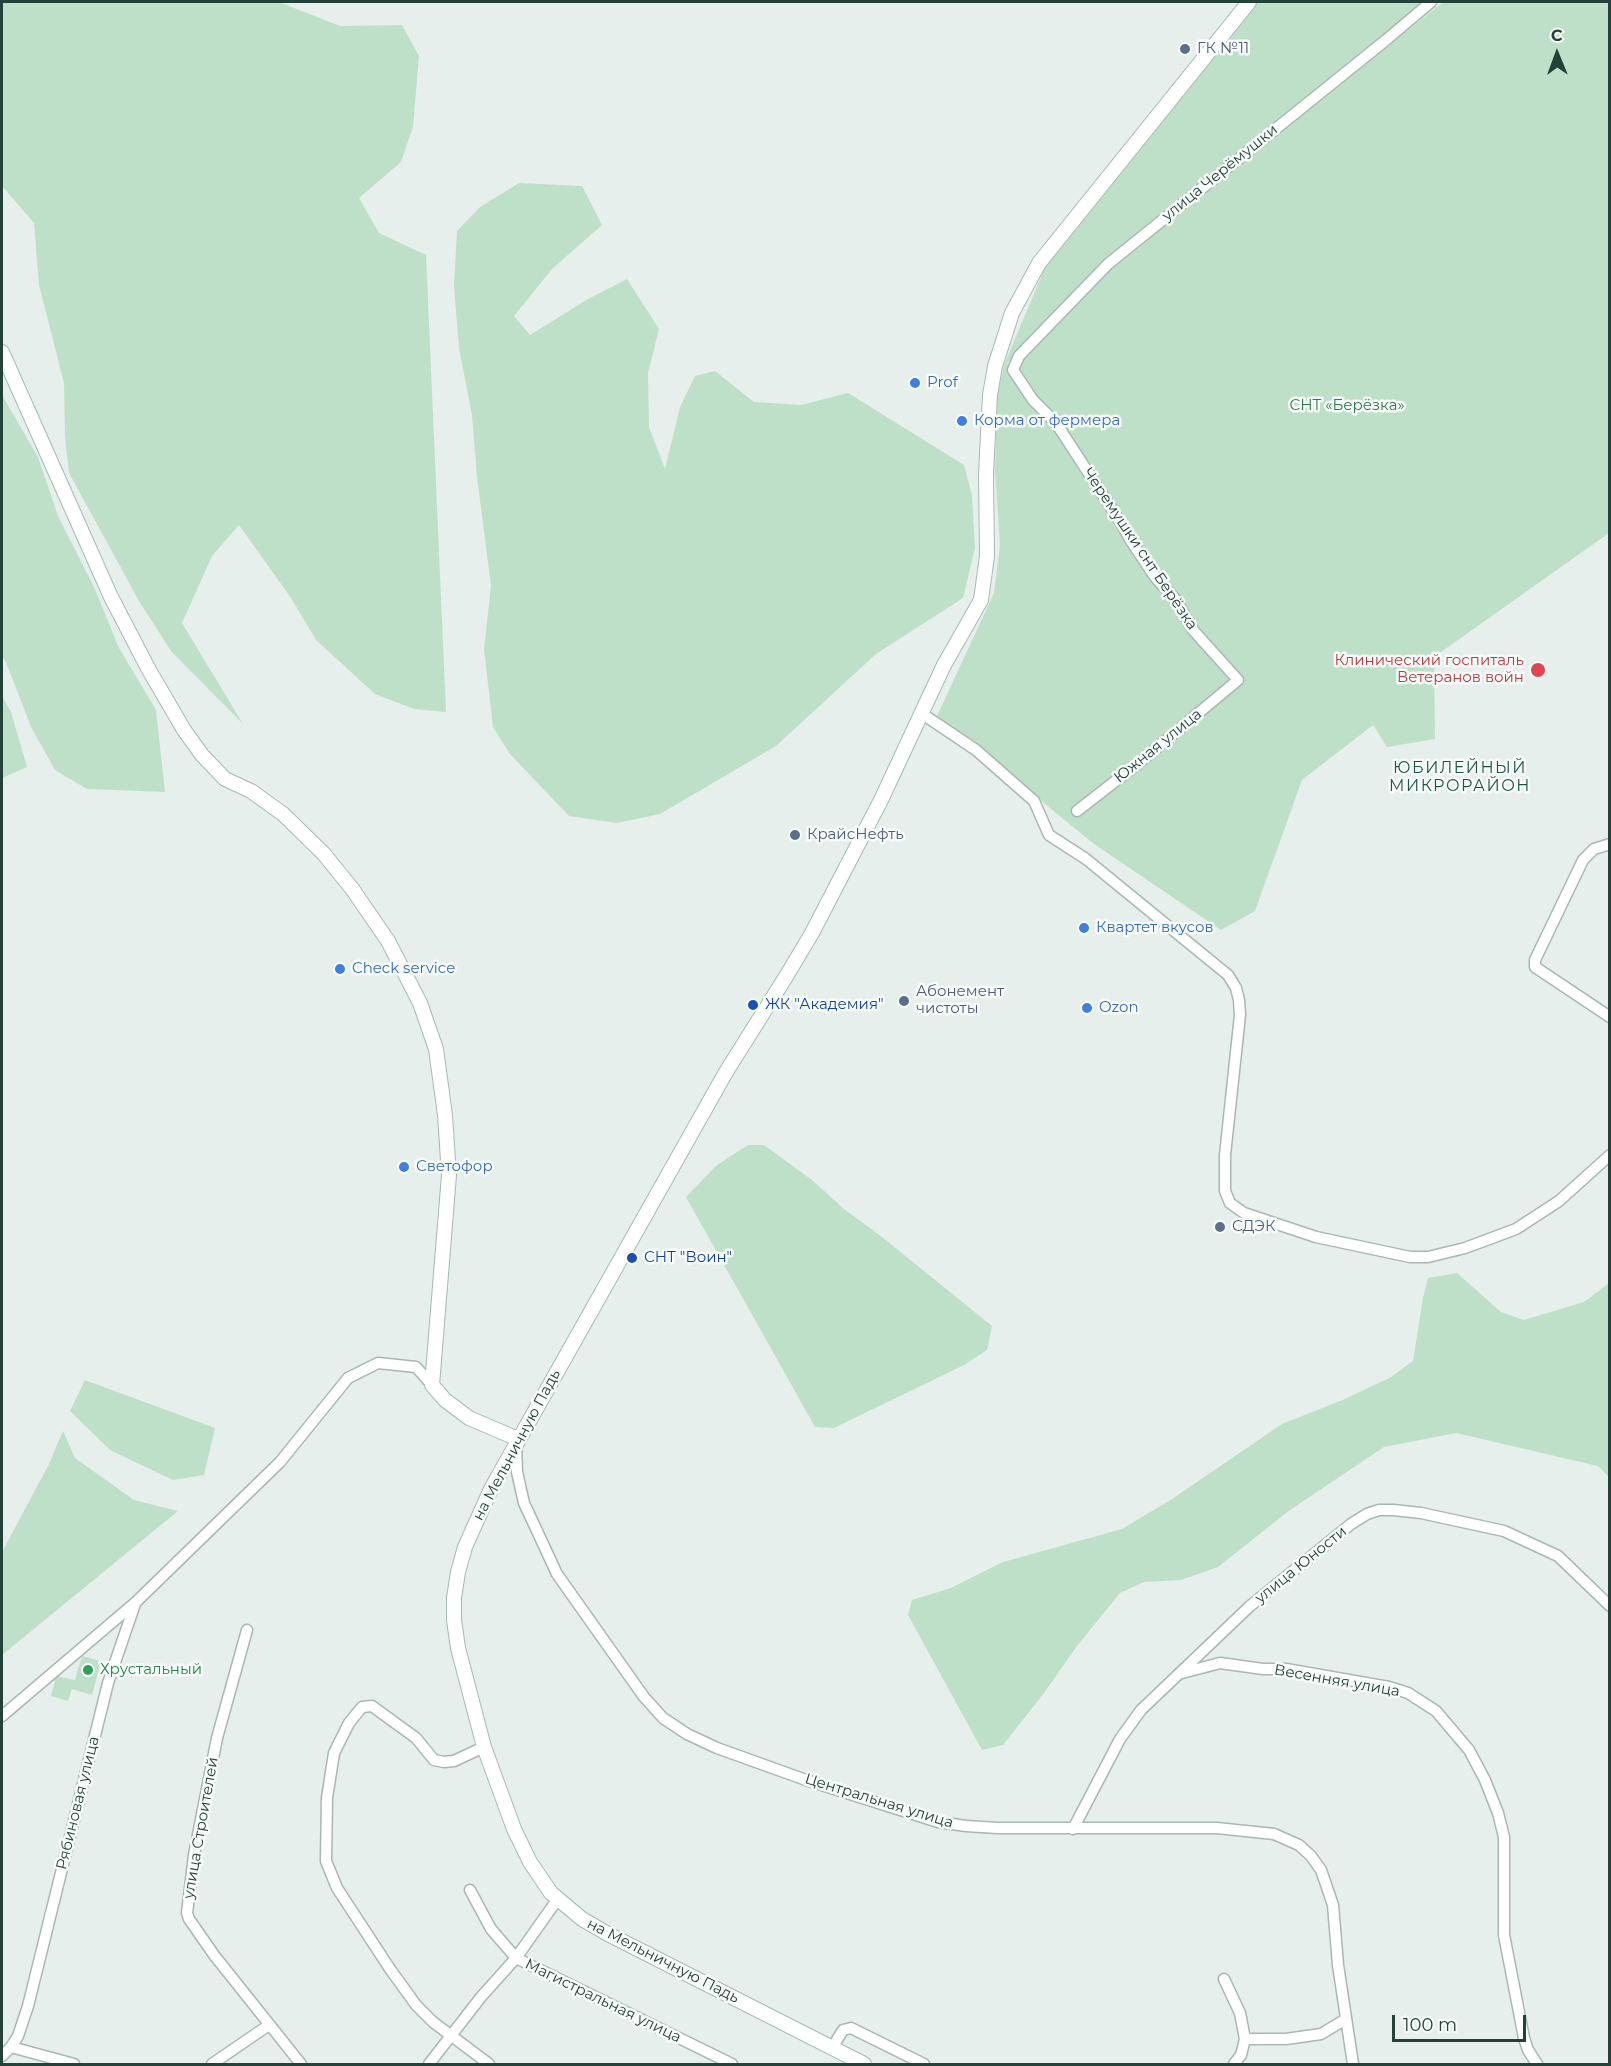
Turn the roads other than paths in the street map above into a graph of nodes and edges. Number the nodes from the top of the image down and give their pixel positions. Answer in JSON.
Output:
{"nodes":[{"id":1,"x":1249,"y":2,"type":"edge"},
{"id":2,"x":1431,"y":2,"type":"edge"},
{"id":3,"x":2,"y":351,"type":"edge"},
{"id":4,"x":1019,"y":356,"type":"joint"},
{"id":5,"x":1238,"y":680,"type":"joint"},
{"id":6,"x":921,"y":713,"type":"junction"},
{"id":7,"x":1077,"y":811,"type":"dead end"},
{"id":8,"x":1610,"y":844,"type":"edge"},
{"id":9,"x":1610,"y":1017,"type":"edge"},
{"id":10,"x":1610,"y":1155,"type":"edge"},
{"id":11,"x":432,"y":1385,"type":"junction"},
{"id":12,"x":517,"y":1441,"type":"junction"},
{"id":13,"x":135,"y":1602,"type":"junction"},
{"id":14,"x":1610,"y":1606,"type":"edge"},
{"id":15,"x":247,"y":1630,"type":"dead end"},
{"id":16,"x":1180,"y":1674,"type":"junction"},
{"id":17,"x":2,"y":1716,"type":"edge"},
{"id":18,"x":484,"y":1747,"type":"junction"},
{"id":19,"x":1073,"y":1829,"type":"junction"},
{"id":20,"x":470,"y":1890,"type":"dead end"},
{"id":21,"x":557,"y":1900,"type":"junction"},
{"id":22,"x":516,"y":1958,"type":"junction"},
{"id":23,"x":1224,"y":1979,"type":"dead end"},
{"id":24,"x":1346,"y":2019,"type":"junction"},
{"id":25,"x":269,"y":2025,"type":"junction"},
{"id":26,"x":452,"y":2035,"type":"junction"},
{"id":27,"x":1245,"y":2039,"type":"junction"},
{"id":28,"x":11,"y":2047,"type":"junction"},
{"id":29,"x":832,"y":2048,"type":"junction"},
{"id":30,"x":2,"y":2056,"type":"edge"},
{"id":31,"x":74,"y":2064,"type":"edge"},
{"id":32,"x":212,"y":2064,"type":"edge"},
{"id":33,"x":301,"y":2064,"type":"edge"},
{"id":34,"x":429,"y":2064,"type":"edge"},
{"id":35,"x":489,"y":2064,"type":"edge"},
{"id":36,"x":732,"y":2064,"type":"edge"},
{"id":37,"x":864,"y":2064,"type":"edge"},
{"id":38,"x":924,"y":2064,"type":"edge"},
{"id":39,"x":1234,"y":2064,"type":"edge"},
{"id":40,"x":1353,"y":2064,"type":"edge"},
{"id":41,"x":1537,"y":2064,"type":"edge"}],
"edges":[{"from":1,"to":6,"type":"street","name":"на Мельничную Падь"},
{"from":2,"to":4,"type":"street","name":"улица Черёмушки"},
{"from":3,"to":11,"type":"street"},
{"from":4,"to":5,"type":"street","name":"Черемушки снт Берёзка"},
{"from":5,"to":7,"type":"street","name":"Южная улица"},
{"from":6,"to":10,"type":"street"},
{"from":6,"to":12,"type":"street","name":"на Мельничную Падь"},
{"from":8,"to":9,"type":"street"},
{"from":11,"to":12,"type":"street"},
{"from":11,"to":13,"type":"street"},
{"from":12,"to":18,"type":"street","name":"на Мельничную Падь"},
{"from":12,"to":19,"type":"street","name":"Центральная улица"},
{"from":13,"to":17,"type":"street"},
{"from":13,"to":28,"type":"street","name":"Рябиновая улица"},
{"from":14,"to":16,"type":"street","name":"улица Юности"},
{"from":15,"to":25,"type":"street","name":"улица Строителей"},
{"from":16,"to":19,"type":"street","name":"улица Юности"},
{"from":16,"to":41,"type":"street","name":"Весенняя улица"},
{"from":18,"to":21,"type":"street","name":"на Мельничную Падь"},
{"from":18,"to":26,"type":"street"},
{"from":19,"to":24,"type":"street","name":"Центральная улица"},
{"from":20,"to":22,"type":"street","name":"Магистральная улица"},
{"from":21,"to":22,"type":"street"},
{"from":21,"to":29,"type":"street","name":"на Мельничную Падь"},
{"from":22,"to":26,"type":"street"},
{"from":22,"to":36,"type":"street","name":"Магистральная улица"},
{"from":23,"to":27,"type":"street"},
{"from":24,"to":27,"type":"street"},
{"from":24,"to":40,"type":"street","name":"Центральная улица"},
{"from":25,"to":32,"type":"street"},
{"from":25,"to":33,"type":"street","name":"улица Строителей"},
{"from":26,"to":34,"type":"street"},
{"from":26,"to":35,"type":"street"},
{"from":27,"to":39,"type":"street"},
{"from":28,"to":30,"type":"street"},
{"from":28,"to":31,"type":"street"},
{"from":29,"to":37,"type":"street","name":"на Мельничную Падь"},
{"from":29,"to":38,"type":"street"}]}
